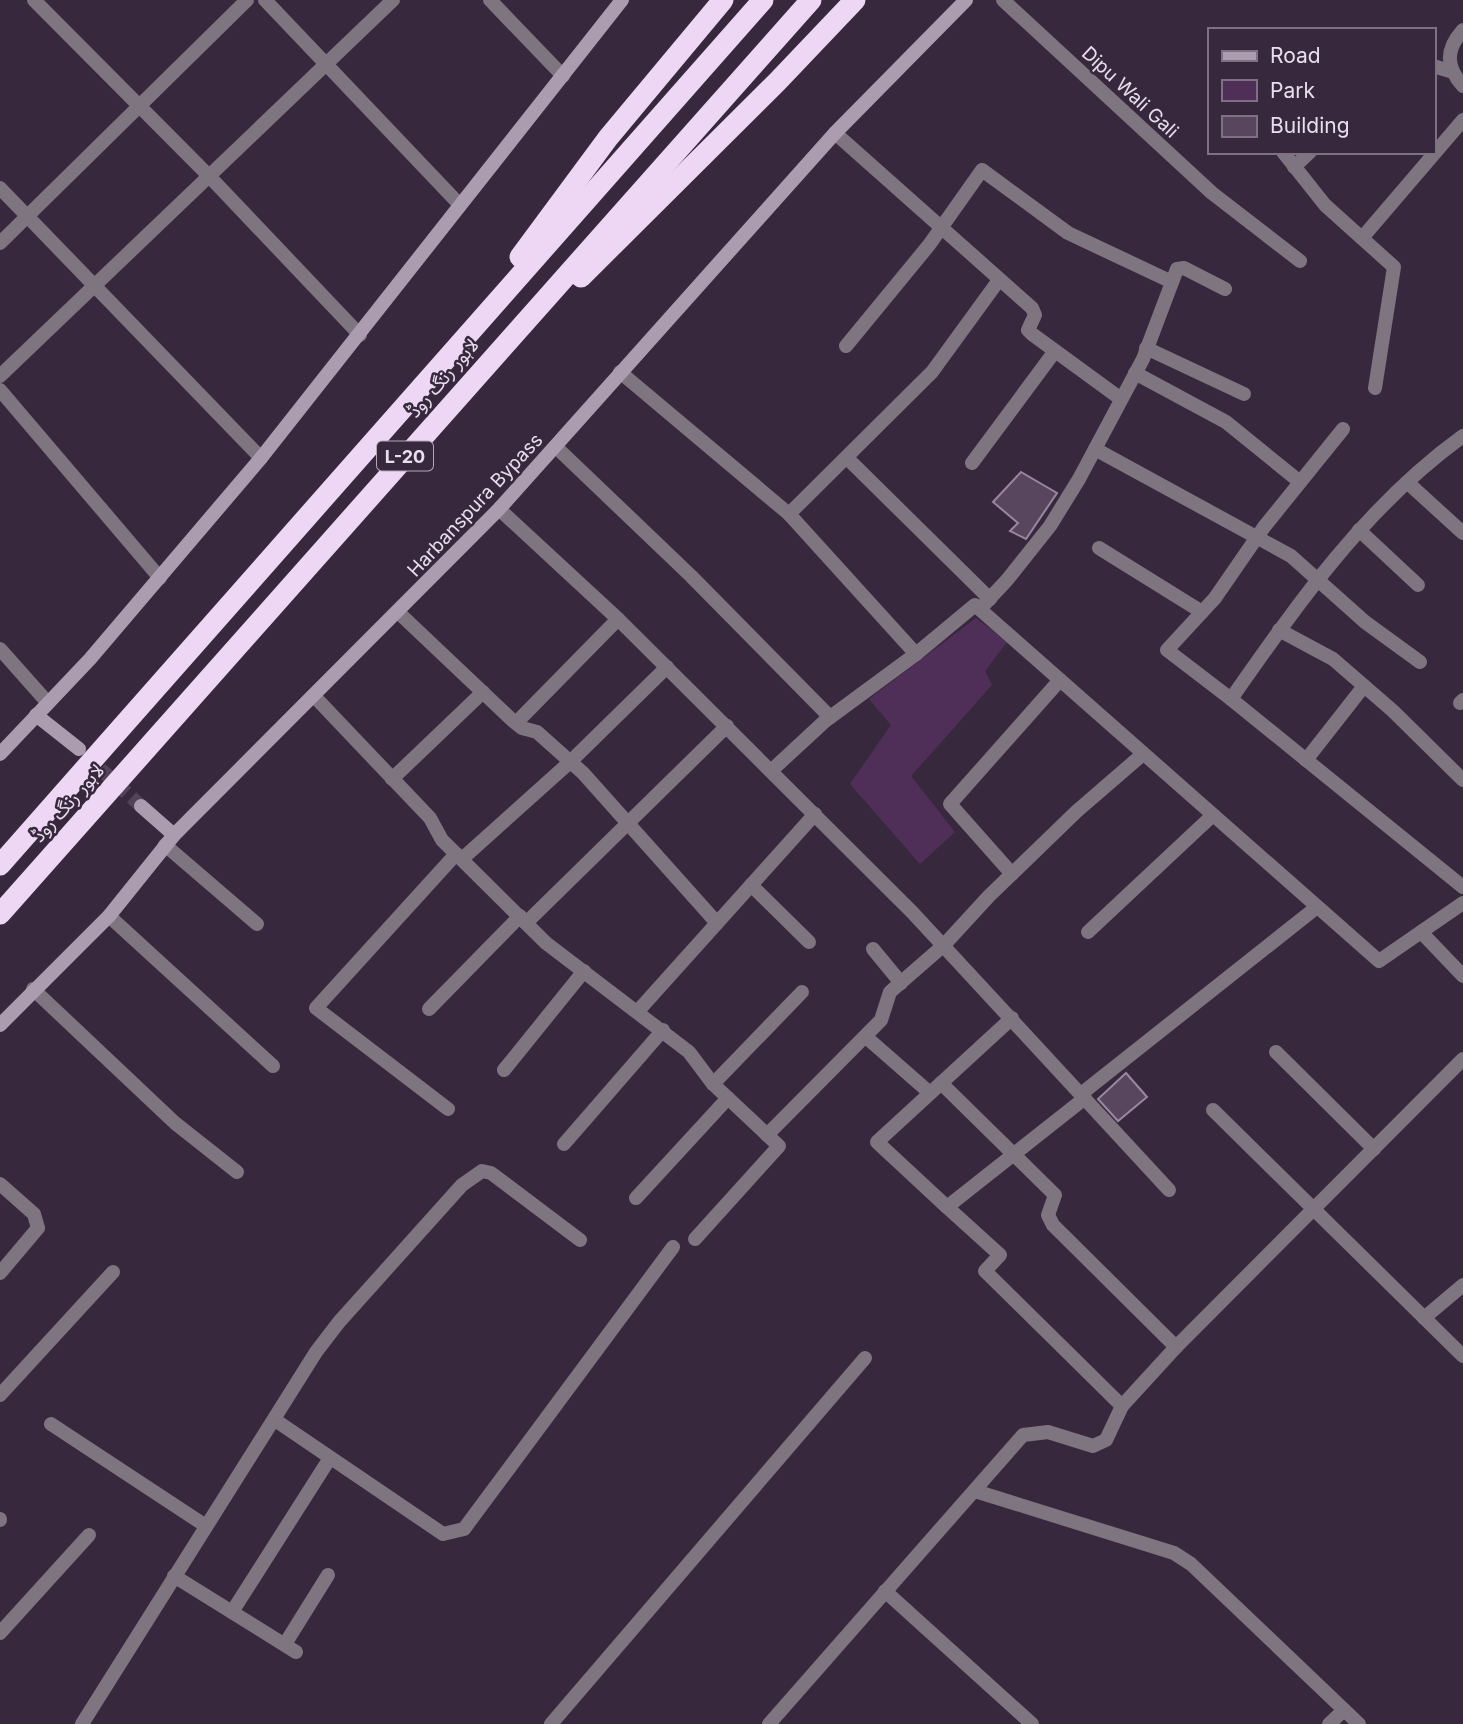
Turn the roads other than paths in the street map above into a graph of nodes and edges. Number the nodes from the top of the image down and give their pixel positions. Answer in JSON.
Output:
{"nodes":[{"id":1,"x":34,"y":0,"type":"edge"},
{"id":2,"x":247,"y":0,"type":"edge"},
{"id":3,"x":265,"y":0,"type":"edge"},
{"id":4,"x":393,"y":0,"type":"edge"},
{"id":5,"x":490,"y":0,"type":"edge"},
{"id":6,"x":622,"y":0,"type":"edge"},
{"id":7,"x":723,"y":0,"type":"edge"},
{"id":8,"x":763,"y":0,"type":"edge"},
{"id":9,"x":811,"y":0,"type":"edge"},
{"id":10,"x":855,"y":0,"type":"edge"},
{"id":11,"x":1003,"y":0,"type":"edge"},
{"id":12,"x":959,"y":2,"type":"edge"},
{"id":13,"x":1463,"y":30,"type":"edge"},
{"id":14,"x":327,"y":62,"type":"junction"},
{"id":15,"x":1435,"y":67,"type":"edge"},
{"id":16,"x":1450,"y":71,"type":"junction"},
{"id":17,"x":563,"y":76,"type":"junction"},
{"id":18,"x":1463,"y":86,"type":"edge"},
{"id":19,"x":138,"y":105,"type":"junction"},
{"id":20,"x":1463,"y":120,"type":"edge"},
{"id":21,"x":835,"y":133,"type":"junction"},
{"id":22,"x":1435,"y":153,"type":"edge"},
{"id":23,"x":1284,"y":154,"type":"edge"},
{"id":24,"x":1308,"y":154,"type":"edge"},
{"id":25,"x":1434,"y":154,"type":"edge"},
{"id":26,"x":1294,"y":167,"type":"junction"},
{"id":27,"x":209,"y":176,"type":"junction"},
{"id":28,"x":0,"y":188,"type":"edge"},
{"id":29,"x":460,"y":205,"type":"junction"},
{"id":30,"x":28,"y":217,"type":"junction"},
{"id":31,"x":939,"y":228,"type":"junction"},
{"id":32,"x":1362,"y":238,"type":"junction"},
{"id":33,"x":0,"y":243,"type":"edge"},
{"id":34,"x":1300,"y":261,"type":"dead end"},
{"id":35,"x":999,"y":280,"type":"junction"},
{"id":36,"x":1172,"y":282,"type":"junction"},
{"id":37,"x":95,"y":284,"type":"junction"},
{"id":38,"x":1225,"y":289,"type":"dead end"},
{"id":39,"x":360,"y":335,"type":"junction"},
{"id":40,"x":846,"y":346,"type":"dead end"},
{"id":41,"x":1146,"y":348,"type":"junction"},
{"id":42,"x":1055,"y":351,"type":"junction"},
{"id":43,"x":438,"y":369,"type":"junction"},
{"id":44,"x":620,"y":372,"type":"junction"},
{"id":45,"x":1135,"y":373,"type":"junction"},
{"id":46,"x":0,"y":376,"type":"edge"},
{"id":47,"x":1375,"y":388,"type":"dead end"},
{"id":48,"x":0,"y":390,"type":"edge"},
{"id":49,"x":461,"y":392,"type":"junction"},
{"id":50,"x":1244,"y":394,"type":"dead end"},
{"id":51,"x":1122,"y":399,"type":"junction"},
{"id":52,"x":1343,"y":429,"type":"dead end"},
{"id":53,"x":1463,"y":436,"type":"edge"},
{"id":54,"x":556,"y":447,"type":"junction"},
{"id":55,"x":1095,"y":449,"type":"junction"},
{"id":56,"x":261,"y":458,"type":"junction"},
{"id":57,"x":847,"y":458,"type":"junction"},
{"id":58,"x":972,"y":463,"type":"dead end"},
{"id":59,"x":1300,"y":482,"type":"junction"},
{"id":60,"x":1407,"y":482,"type":"junction"},
{"id":61,"x":499,"y":509,"type":"junction"},
{"id":62,"x":789,"y":514,"type":"junction"},
{"id":63,"x":1359,"y":530,"type":"junction"},
{"id":64,"x":1463,"y":533,"type":"edge"},
{"id":65,"x":1258,"y":538,"type":"junction"},
{"id":66,"x":1099,"y":548,"type":"dead end"},
{"id":67,"x":160,"y":578,"type":"junction"},
{"id":68,"x":1317,"y":580,"type":"junction"},
{"id":69,"x":1418,"y":585,"type":"dead end"},
{"id":70,"x":985,"y":604,"type":"junction"},
{"id":71,"x":1202,"y":612,"type":"junction"},
{"id":72,"x":399,"y":613,"type":"junction"},
{"id":73,"x":618,"y":619,"type":"junction"},
{"id":74,"x":1279,"y":630,"type":"junction"},
{"id":75,"x":0,"y":649,"type":"edge"},
{"id":76,"x":916,"y":654,"type":"junction"},
{"id":77,"x":1420,"y":662,"type":"dead end"},
{"id":78,"x":667,"y":667,"type":"junction"},
{"id":79,"x":1060,"y":680,"type":"junction"},
{"id":80,"x":1364,"y":686,"type":"junction"},
{"id":81,"x":483,"y":692,"type":"junction"},
{"id":82,"x":314,"y":696,"type":"junction"},
{"id":83,"x":1231,"y":699,"type":"junction"},
{"id":84,"x":48,"y":703,"type":"junction"},
{"id":85,"x":36,"y":715,"type":"junction"},
{"id":86,"x":830,"y":718,"type":"junction"},
{"id":87,"x":516,"y":723,"type":"junction"},
{"id":88,"x":727,"y":726,"type":"junction"},
{"id":89,"x":79,"y":749,"type":"tunnel mouth"},
{"id":90,"x":0,"y":754,"type":"edge"},
{"id":91,"x":1143,"y":754,"type":"junction"},
{"id":92,"x":1306,"y":760,"type":"junction"},
{"id":93,"x":570,"y":762,"type":"junction"},
{"id":94,"x":772,"y":770,"type":"junction"},
{"id":95,"x":391,"y":779,"type":"junction"},
{"id":96,"x":1463,"y":780,"type":"edge"},
{"id":97,"x":141,"y":806,"type":"tunnel mouth"},
{"id":98,"x":815,"y":814,"type":"junction"},
{"id":99,"x":1213,"y":815,"type":"junction"},
{"id":100,"x":626,"y":824,"type":"junction"},
{"id":101,"x":169,"y":840,"type":"junction"},
{"id":102,"x":459,"y":857,"type":"junction"},
{"id":103,"x":0,"y":865,"type":"edge"},
{"id":104,"x":1012,"y":874,"type":"junction"},
{"id":105,"x":751,"y":885,"type":"junction"},
{"id":106,"x":1463,"y":887,"type":"edge"},
{"id":107,"x":1463,"y":903,"type":"edge"},
{"id":108,"x":1317,"y":907,"type":"junction"},
{"id":109,"x":0,"y":914,"type":"edge"},
{"id":110,"x":109,"y":916,"type":"junction"},
{"id":111,"x":523,"y":919,"type":"junction"},
{"id":112,"x":717,"y":923,"type":"junction"},
{"id":113,"x":257,"y":924,"type":"dead end"},
{"id":114,"x":1088,"y":932,"type":"dead end"},
{"id":115,"x":1421,"y":932,"type":"junction"},
{"id":116,"x":809,"y":942,"type":"dead end"},
{"id":117,"x":944,"y":945,"type":"junction"},
{"id":118,"x":873,"y":949,"type":"dead end"},
{"id":119,"x":584,"y":971,"type":"junction"},
{"id":120,"x":1463,"y":976,"type":"edge"},
{"id":121,"x":901,"y":983,"type":"junction"},
{"id":122,"x":33,"y":989,"type":"junction"},
{"id":123,"x":802,"y":992,"type":"dead end"},
{"id":124,"x":429,"y":1009,"type":"dead end"},
{"id":125,"x":638,"y":1011,"type":"junction"},
{"id":126,"x":1012,"y":1018,"type":"junction"},
{"id":127,"x":0,"y":1025,"type":"edge"},
{"id":128,"x":663,"y":1030,"type":"junction"},
{"id":129,"x":866,"y":1037,"type":"junction"},
{"id":130,"x":1276,"y":1052,"type":"dead end"},
{"id":131,"x":1463,"y":1059,"type":"edge"},
{"id":132,"x":273,"y":1066,"type":"dead end"},
{"id":133,"x":504,"y":1070,"type":"dead end"},
{"id":134,"x":941,"y":1083,"type":"junction"},
{"id":135,"x":713,"y":1084,"type":"junction"},
{"id":136,"x":930,"y":1093,"type":"junction"},
{"id":137,"x":1083,"y":1096,"type":"junction"},
{"id":138,"x":728,"y":1098,"type":"junction"},
{"id":139,"x":448,"y":1109,"type":"dead end"},
{"id":140,"x":1213,"y":1110,"type":"dead end"},
{"id":141,"x":767,"y":1135,"type":"junction"},
{"id":142,"x":564,"y":1144,"type":"dead end"},
{"id":143,"x":1374,"y":1149,"type":"junction"},
{"id":144,"x":1013,"y":1155,"type":"junction"},
{"id":145,"x":237,"y":1172,"type":"dead end"},
{"id":146,"x":0,"y":1184,"type":"edge"},
{"id":147,"x":1169,"y":1190,"type":"dead end"},
{"id":148,"x":636,"y":1198,"type":"dead end"},
{"id":149,"x":947,"y":1207,"type":"junction"},
{"id":150,"x":1314,"y":1209,"type":"junction"},
{"id":151,"x":695,"y":1239,"type":"dead end"},
{"id":152,"x":580,"y":1240,"type":"dead end"},
{"id":153,"x":673,"y":1247,"type":"dead end"},
{"id":154,"x":113,"y":1272,"type":"dead end"},
{"id":155,"x":0,"y":1273,"type":"edge"},
{"id":156,"x":1463,"y":1285,"type":"edge"},
{"id":157,"x":1424,"y":1318,"type":"junction"},
{"id":158,"x":1176,"y":1347,"type":"junction"},
{"id":159,"x":1463,"y":1356,"type":"edge"},
{"id":160,"x":865,"y":1358,"type":"dead end"},
{"id":161,"x":0,"y":1395,"type":"edge"},
{"id":162,"x":1122,"y":1406,"type":"junction"},
{"id":163,"x":275,"y":1420,"type":"junction"},
{"id":164,"x":51,"y":1424,"type":"dead end"},
{"id":165,"x":330,"y":1458,"type":"junction"},
{"id":166,"x":975,"y":1491,"type":"junction"},
{"id":167,"x":206,"y":1526,"type":"junction"},
{"id":168,"x":89,"y":1535,"type":"dead end"},
{"id":169,"x":328,"y":1575,"type":"dead end"},
{"id":170,"x":174,"y":1576,"type":"junction"},
{"id":171,"x":885,"y":1591,"type":"junction"},
{"id":172,"x":232,"y":1612,"type":"junction"},
{"id":173,"x":0,"y":1633,"type":"edge"},
{"id":174,"x":1344,"y":1710,"type":"junction"},
{"id":175,"x":774,"y":1722,"type":"edge"},
{"id":176,"x":82,"y":1724,"type":"edge"},
{"id":177,"x":551,"y":1724,"type":"edge"},
{"id":178,"x":1032,"y":1724,"type":"edge"},
{"id":179,"x":1329,"y":1724,"type":"edge"},
{"id":180,"x":1359,"y":1724,"type":"edge"}],
"edges":[{"from":1,"to":19,"type":"street"},
{"from":2,"to":19,"type":"street"},
{"from":3,"to":14,"type":"street"},
{"from":4,"to":14,"type":"street"},
{"from":5,"to":17,"type":"street"},
{"from":6,"to":17,"type":"street"},
{"from":7,"to":43,"type":"highway"},
{"from":8,"to":43,"type":"highway","name":"لاہور رنگ روڈ","number":"L-20"},
{"from":9,"to":49,"type":"highway","name":"لاہور رنگ روڈ","number":"L-20"},
{"from":10,"to":49,"type":"highway"},
{"from":11,"to":34,"type":"street","name":"Dipu Wali Gali"},
{"from":12,"to":21,"type":"street","name":"Harbanspura Bypass"},
{"from":13,"to":16,"type":"street"},
{"from":14,"to":27,"type":"street"},
{"from":14,"to":29,"type":"street"},
{"from":15,"to":16,"type":"street"},
{"from":16,"to":18,"type":"street"},
{"from":17,"to":29,"type":"street"},
{"from":19,"to":27,"type":"street"},
{"from":19,"to":30,"type":"street"},
{"from":20,"to":22,"type":"street"},
{"from":21,"to":31,"type":"street"},
{"from":21,"to":44,"type":"street","name":"Harbanspura Bypass"},
{"from":23,"to":26,"type":"street"},
{"from":24,"to":26,"type":"street"},
{"from":25,"to":32,"type":"street"},
{"from":26,"to":32,"type":"street"},
{"from":27,"to":37,"type":"street"},
{"from":27,"to":39,"type":"street"},
{"from":28,"to":30,"type":"street"},
{"from":29,"to":39,"type":"street"},
{"from":30,"to":33,"type":"street"},
{"from":30,"to":37,"type":"street"},
{"from":31,"to":35,"type":"street"},
{"from":31,"to":36,"type":"street"},
{"from":31,"to":40,"type":"street"},
{"from":32,"to":47,"type":"street"},
{"from":35,"to":42,"type":"street"},
{"from":35,"to":57,"type":"street"},
{"from":36,"to":38,"type":"street"},
{"from":36,"to":41,"type":"street"},
{"from":37,"to":46,"type":"street"},
{"from":37,"to":56,"type":"street"},
{"from":39,"to":56,"type":"street"},
{"from":41,"to":45,"type":"street"},
{"from":41,"to":50,"type":"street"},
{"from":42,"to":51,"type":"street"},
{"from":42,"to":58,"type":"street"},
{"from":43,"to":103,"type":"highway","name":"لاہور رنگ روڈ","number":"L-20"},
{"from":44,"to":54,"type":"street","name":"Harbanspura Bypass"},
{"from":44,"to":62,"type":"street"},
{"from":45,"to":51,"type":"street"},
{"from":45,"to":59,"type":"street"},
{"from":48,"to":67,"type":"street"},
{"from":49,"to":109,"type":"highway","name":"لاہور رنگ روڈ","number":"L-20"},
{"from":51,"to":55,"type":"street"},
{"from":52,"to":59,"type":"street"},
{"from":53,"to":60,"type":"street"},
{"from":54,"to":61,"type":"street","name":"Harbanspura Bypass"},
{"from":54,"to":86,"type":"street"},
{"from":55,"to":65,"type":"street"},
{"from":55,"to":70,"type":"street"},
{"from":56,"to":67,"type":"street"},
{"from":57,"to":62,"type":"street"},
{"from":57,"to":70,"type":"street"},
{"from":59,"to":65,"type":"street"},
{"from":60,"to":63,"type":"street"},
{"from":60,"to":64,"type":"street"},
{"from":61,"to":72,"type":"street","name":"Harbanspura Bypass"},
{"from":61,"to":73,"type":"street"},
{"from":62,"to":76,"type":"street"},
{"from":63,"to":68,"type":"street"},
{"from":63,"to":69,"type":"street"},
{"from":65,"to":68,"type":"street"},
{"from":65,"to":71,"type":"street"},
{"from":66,"to":71,"type":"street"},
{"from":67,"to":84,"type":"street"},
{"from":68,"to":74,"type":"street"},
{"from":68,"to":77,"type":"street"},
{"from":70,"to":76,"type":"street"},
{"from":70,"to":79,"type":"street"},
{"from":71,"to":83,"type":"street"},
{"from":72,"to":81,"type":"street"},
{"from":72,"to":82,"type":"street","name":"Harbanspura Bypass"},
{"from":73,"to":78,"type":"street"},
{"from":73,"to":87,"type":"street"},
{"from":74,"to":80,"type":"street"},
{"from":74,"to":83,"type":"street"},
{"from":75,"to":84,"type":"street"},
{"from":76,"to":86,"type":"street"},
{"from":78,"to":88,"type":"street"},
{"from":78,"to":93,"type":"street"},
{"from":79,"to":91,"type":"street"},
{"from":79,"to":104,"type":"street"},
{"from":80,"to":92,"type":"street"},
{"from":80,"to":96,"type":"street"},
{"from":81,"to":87,"type":"street"},
{"from":81,"to":95,"type":"street"},
{"from":82,"to":95,"type":"street"},
{"from":82,"to":101,"type":"street","name":"Harbanspura Bypass"},
{"from":83,"to":92,"type":"street"},
{"from":84,"to":85,"type":"street"},
{"from":85,"to":89,"type":"street"},
{"from":85,"to":90,"type":"street"},
{"from":86,"to":94,"type":"street"},
{"from":87,"to":93,"type":"street"},
{"from":88,"to":94,"type":"street"},
{"from":88,"to":100,"type":"street"},
{"from":91,"to":99,"type":"street"},
{"from":91,"to":104,"type":"street"},
{"from":92,"to":106,"type":"street"},
{"from":93,"to":100,"type":"street"},
{"from":93,"to":102,"type":"street"},
{"from":94,"to":98,"type":"street"},
{"from":95,"to":102,"type":"street"},
{"from":97,"to":101,"type":"street"},
{"from":98,"to":105,"type":"street"},
{"from":98,"to":117,"type":"street"},
{"from":99,"to":108,"type":"street"},
{"from":99,"to":114,"type":"street"},
{"from":100,"to":111,"type":"street"},
{"from":100,"to":112,"type":"street"},
{"from":101,"to":110,"type":"street","name":"Harbanspura Bypass"},
{"from":101,"to":113,"type":"street"},
{"from":102,"to":111,"type":"street"},
{"from":102,"to":139,"type":"street"},
{"from":104,"to":117,"type":"street"},
{"from":105,"to":112,"type":"street"},
{"from":105,"to":116,"type":"street"},
{"from":107,"to":115,"type":"street"},
{"from":108,"to":115,"type":"street"},
{"from":108,"to":137,"type":"street"},
{"from":110,"to":122,"type":"street","name":"Harbanspura Bypass"},
{"from":110,"to":132,"type":"street"},
{"from":111,"to":119,"type":"street"},
{"from":111,"to":124,"type":"street"},
{"from":112,"to":125,"type":"street"},
{"from":115,"to":120,"type":"street"},
{"from":117,"to":121,"type":"street"},
{"from":117,"to":126,"type":"street"},
{"from":118,"to":121,"type":"street"},
{"from":119,"to":125,"type":"street"},
{"from":119,"to":133,"type":"street"},
{"from":121,"to":129,"type":"street"},
{"from":122,"to":127,"type":"street","name":"Harbanspura Bypass"},
{"from":122,"to":145,"type":"street"},
{"from":123,"to":135,"type":"street"},
{"from":125,"to":128,"type":"street"},
{"from":126,"to":134,"type":"street"},
{"from":126,"to":137,"type":"street"},
{"from":128,"to":135,"type":"street"},
{"from":128,"to":142,"type":"street"},
{"from":129,"to":136,"type":"street"},
{"from":129,"to":141,"type":"street"},
{"from":130,"to":143,"type":"street"},
{"from":131,"to":143,"type":"street"},
{"from":134,"to":136,"type":"street"},
{"from":134,"to":144,"type":"street"},
{"from":135,"to":138,"type":"street"},
{"from":136,"to":149,"type":"street"},
{"from":137,"to":144,"type":"street"},
{"from":137,"to":147,"type":"street"},
{"from":138,"to":141,"type":"street"},
{"from":138,"to":148,"type":"street"},
{"from":140,"to":150,"type":"street"},
{"from":141,"to":151,"type":"street"},
{"from":143,"to":150,"type":"street"},
{"from":144,"to":149,"type":"street"},
{"from":144,"to":158,"type":"street"},
{"from":146,"to":155,"type":"street"},
{"from":149,"to":162,"type":"street"},
{"from":150,"to":157,"type":"street"},
{"from":150,"to":158,"type":"street"},
{"from":152,"to":163,"type":"street"},
{"from":153,"to":165,"type":"street"},
{"from":154,"to":161,"type":"street"},
{"from":156,"to":157,"type":"street"},
{"from":157,"to":159,"type":"street"},
{"from":158,"to":162,"type":"street"},
{"from":160,"to":177,"type":"street"},
{"from":162,"to":166,"type":"street"},
{"from":163,"to":165,"type":"street"},
{"from":163,"to":167,"type":"street"},
{"from":164,"to":167,"type":"street"},
{"from":165,"to":172,"type":"street"},
{"from":166,"to":171,"type":"street"},
{"from":166,"to":174,"type":"street"},
{"from":167,"to":170,"type":"street"},
{"from":168,"to":173,"type":"street"},
{"from":169,"to":172,"type":"street"},
{"from":170,"to":172,"type":"street"},
{"from":170,"to":176,"type":"street"},
{"from":171,"to":175,"type":"street"},
{"from":171,"to":178,"type":"street"},
{"from":174,"to":179,"type":"street"},
{"from":174,"to":180,"type":"street"}]}
